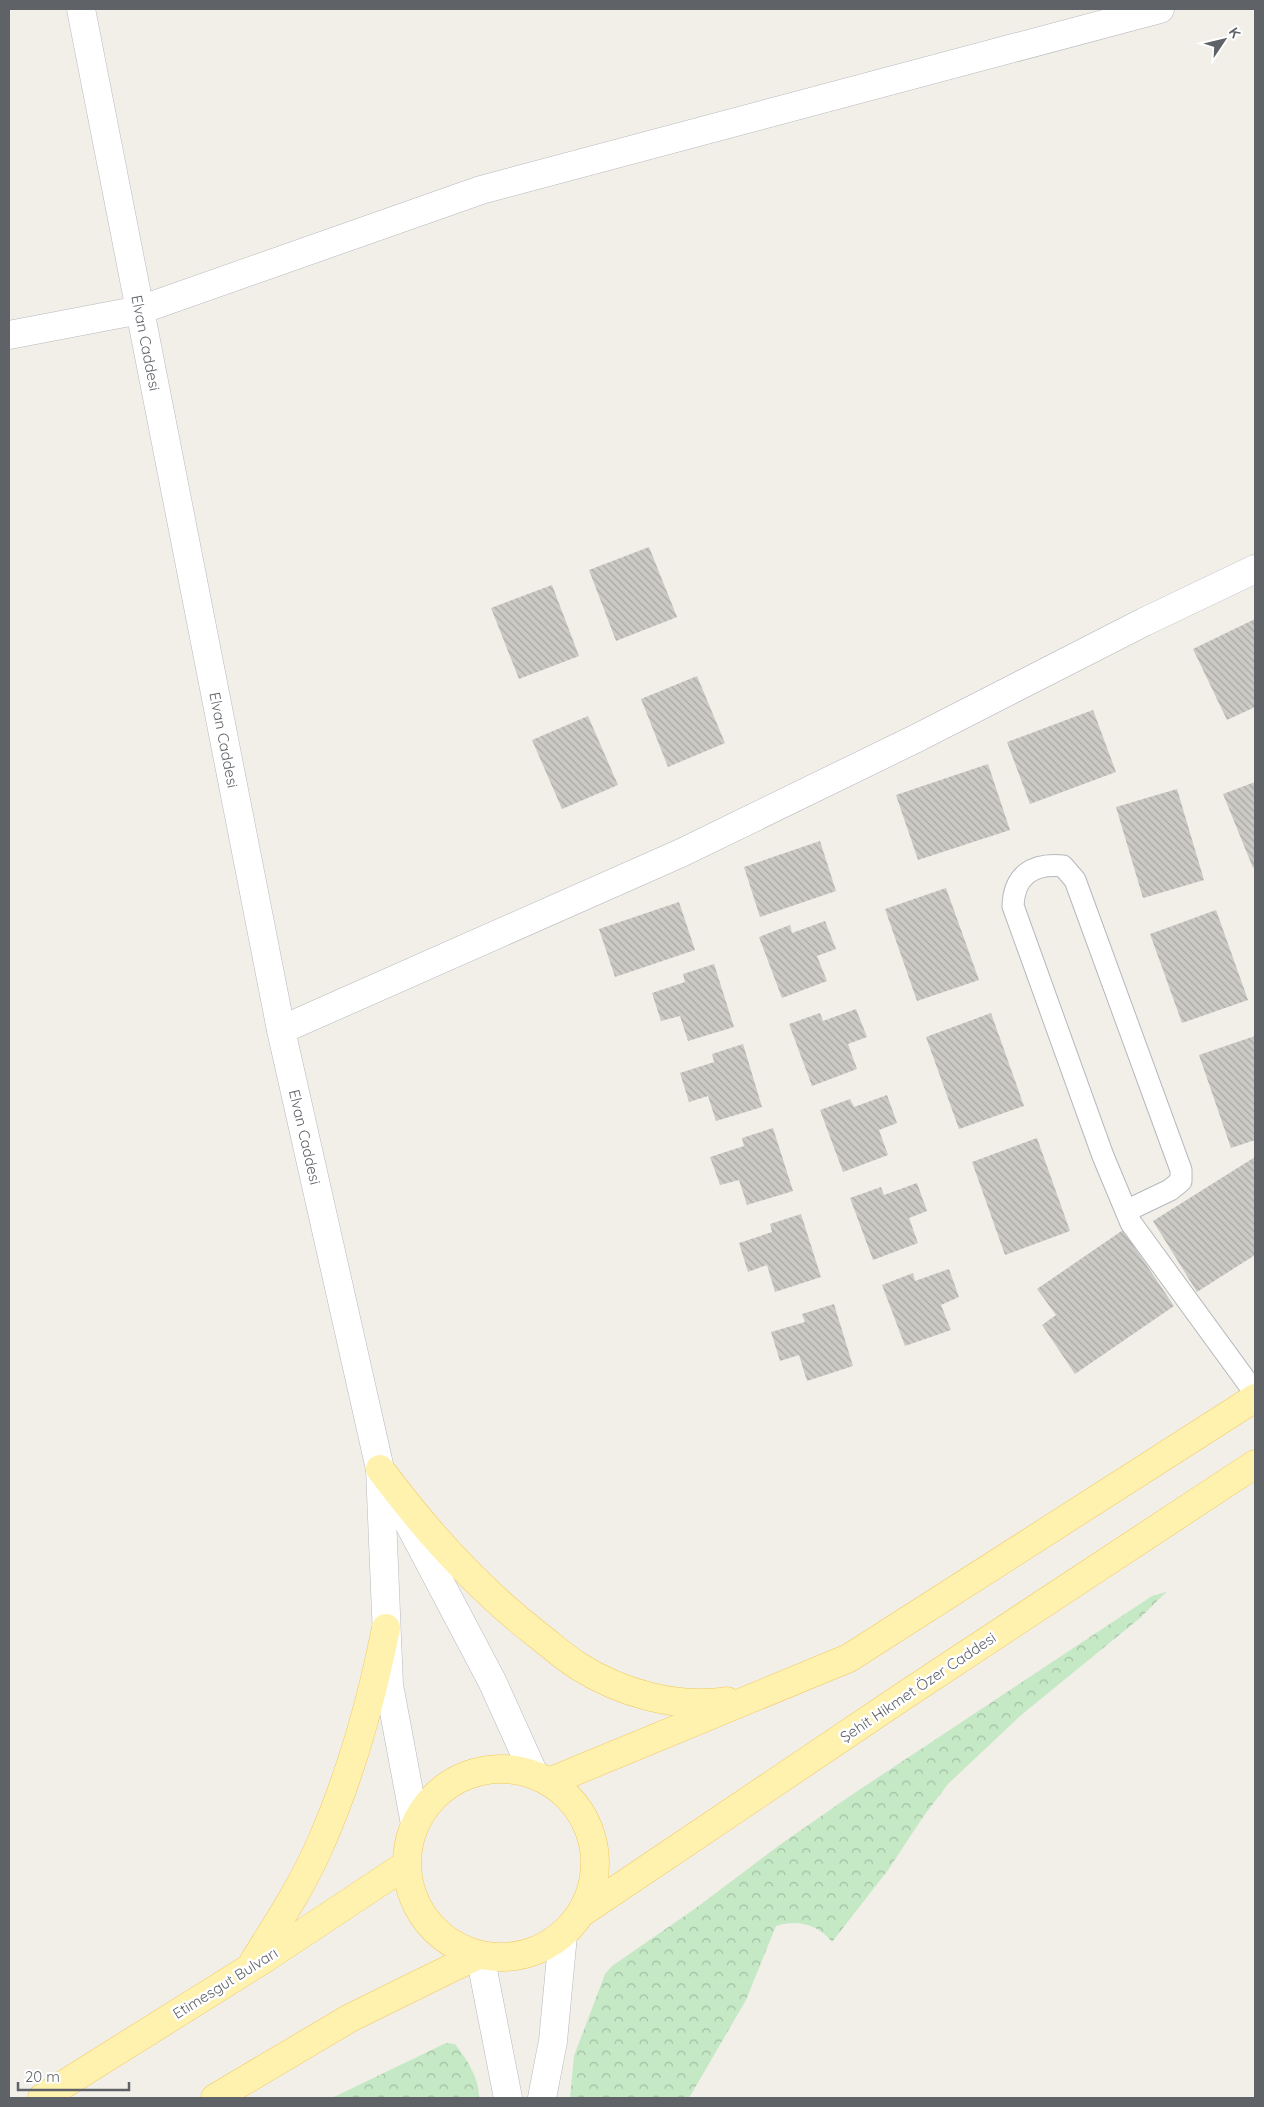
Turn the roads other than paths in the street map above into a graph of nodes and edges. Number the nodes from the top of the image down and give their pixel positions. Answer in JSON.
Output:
{"nodes":[{"id":1,"x":81,"y":9,"type":"edge"},
{"id":2,"x":1160,"y":9,"type":"edge"},
{"id":3,"x":140,"y":310,"type":"junction"},
{"id":4,"x":9,"y":335,"type":"edge"},
{"id":5,"x":1255,"y":569,"type":"edge"},
{"id":6,"x":281,"y":1030,"type":"junction"},
{"id":7,"x":1126,"y":1210,"type":"junction"},
{"id":8,"x":1255,"y":1393,"type":"edge"},
{"id":9,"x":1255,"y":1398,"type":"edge"},
{"id":10,"x":1255,"y":1464,"type":"edge"},
{"id":11,"x":380,"y":1469,"type":"junction"},
{"id":12,"x":386,"y":1628,"type":"junction"},
{"id":13,"x":755,"y":1697,"type":"junction"},
{"id":14,"x":542,"y":1778,"type":"junction"},
{"id":15,"x":415,"y":1824,"type":"junction"},
{"id":16,"x":407,"y":1864,"type":"junction"},
{"id":17,"x":583,"y":1912,"type":"junction"},
{"id":18,"x":563,"y":1935,"type":"junction"},
{"id":19,"x":479,"y":1955,"type":"junction"},
{"id":20,"x":249,"y":1969,"type":"junction"},
{"id":21,"x":42,"y":2098,"type":"edge"},
{"id":22,"x":215,"y":2098,"type":"edge"},
{"id":23,"x":508,"y":2098,"type":"edge"},
{"id":24,"x":542,"y":2098,"type":"edge"}],
"edges":[{"from":1,"to":3,"type":"street","name":"Elvan Caddesi"},
{"from":2,"to":3,"type":"street"},
{"from":3,"to":4,"type":"street"},
{"from":3,"to":6,"type":"street","name":"Elvan Caddesi"},
{"from":5,"to":6,"type":"street"},
{"from":6,"to":11,"type":"street","name":"Elvan Caddesi"},
{"from":7,"to":7,"type":"lane"},
{"from":7,"to":8,"type":"lane"},
{"from":9,"to":13,"type":"main road"},
{"from":10,"to":17,"type":"main road","name":"Şehit Hikmet Özer Caddesi"},
{"from":11,"to":12,"type":"street"},
{"from":11,"to":13,"type":"main road"},
{"from":11,"to":14,"type":"street"},
{"from":12,"to":15,"type":"street"},
{"from":12,"to":20,"type":"main road"},
{"from":13,"to":14,"type":"main road"},
{"from":14,"to":15,"type":"main road"},
{"from":14,"to":17,"type":"main road"},
{"from":15,"to":16,"type":"main road"},
{"from":16,"to":19,"type":"main road"},
{"from":16,"to":20,"type":"main road","name":"Etimesgut Bulvarı"},
{"from":17,"to":18,"type":"main road"},
{"from":18,"to":19,"type":"main road"},
{"from":18,"to":24,"type":"street"},
{"from":19,"to":22,"type":"main road"},
{"from":19,"to":23,"type":"street"},
{"from":20,"to":21,"type":"main road","name":"Etimesgut Bulvarı"}]}
